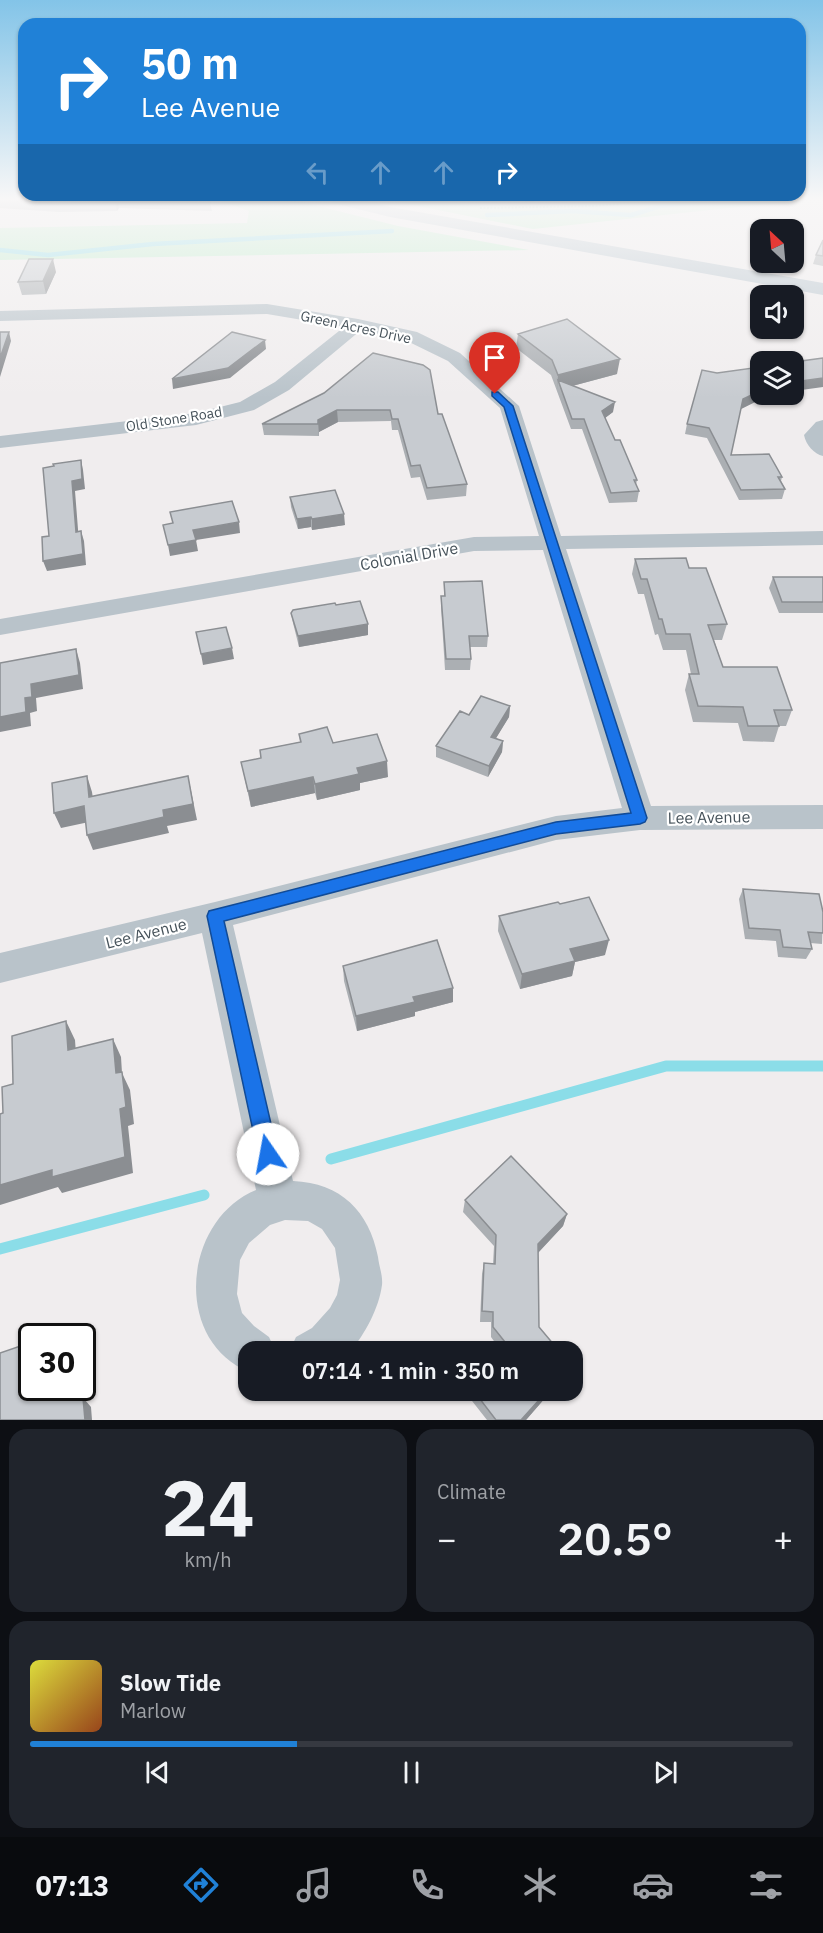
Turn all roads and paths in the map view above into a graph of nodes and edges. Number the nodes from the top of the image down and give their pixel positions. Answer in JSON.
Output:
{"nodes":[{"id":1,"x":690,"y":265,"type":"edge"},
{"id":2,"x":823,"y":289,"type":"edge"},
{"id":3,"x":0,"y":316,"type":"edge"},
{"id":4,"x":358,"y":324,"type":"junction"},
{"id":5,"x":823,"y":426,"type":"edge"},
{"id":6,"x":0,"y":442,"type":"edge"},
{"id":7,"x":823,"y":450,"type":"edge"},
{"id":8,"x":823,"y":538,"type":"edge"},
{"id":9,"x":552,"y":542,"type":"junction"},
{"id":10,"x":0,"y":627,"type":"edge"},
{"id":11,"x":823,"y":817,"type":"edge"},
{"id":12,"x":640,"y":818,"type":"junction"},
{"id":13,"x":215,"y":916,"type":"junction"},
{"id":14,"x":0,"y":968,"type":"edge"},
{"id":15,"x":278,"y":1200,"type":"junction"},
{"id":16,"x":329,"y":1341,"type":"edge"},
{"id":17,"x":238,"y":1342,"type":"edge"}],
"edges":[{"from":1,"to":2,"type":"main road"},
{"from":3,"to":4,"type":"street","name":"Green Acres Drive"},
{"from":4,"to":6,"type":"street","name":"Old Stone Road"},
{"from":4,"to":9,"type":"street","name":"Green Acres Drive"},
{"from":5,"to":7,"type":"street"},
{"from":8,"to":9,"type":"street","name":"Colonial Drive"},
{"from":9,"to":10,"type":"street","name":"Colonial Drive"},
{"from":9,"to":12,"type":"street","name":"Green Acres Drive"},
{"from":11,"to":12,"type":"street","name":"Lee Avenue"},
{"from":12,"to":13,"type":"street","name":"Lee Avenue"},
{"from":13,"to":14,"type":"street","name":"Lee Avenue"},
{"from":13,"to":15,"type":"street"},
{"from":15,"to":16,"type":"street"},
{"from":15,"to":17,"type":"street"}]}
